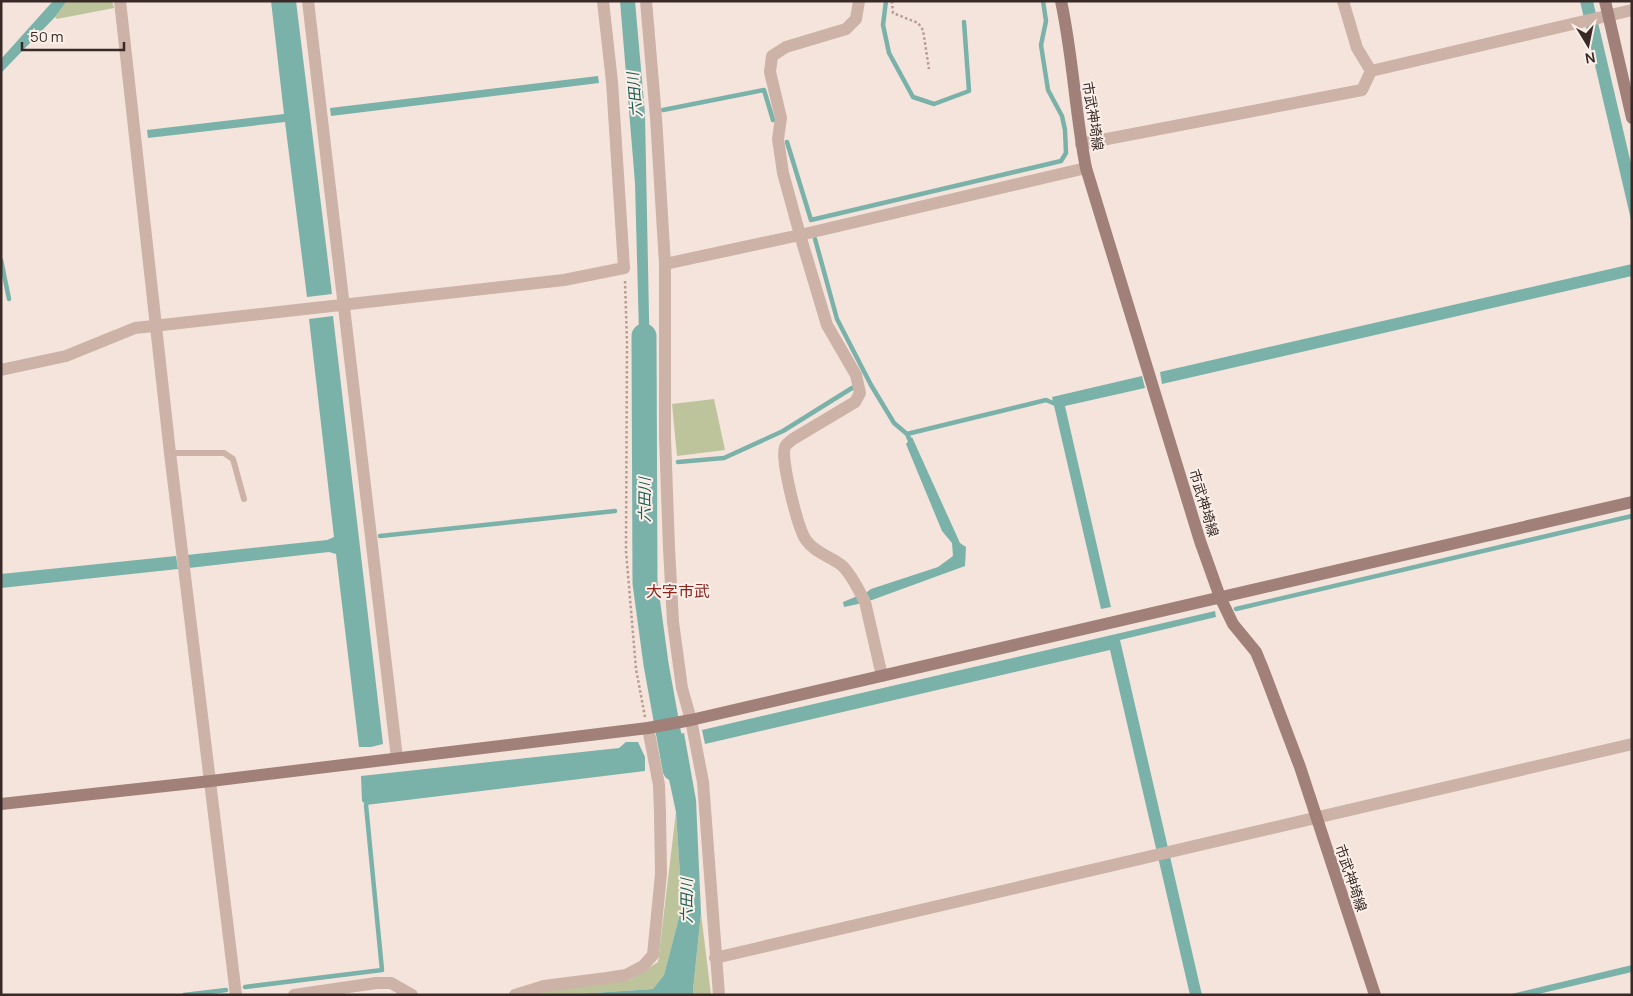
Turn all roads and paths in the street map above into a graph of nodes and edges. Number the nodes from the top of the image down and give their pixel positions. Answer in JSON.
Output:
{"nodes":[{"id":1,"x":120,"y":1,"type":"edge"},
{"id":2,"x":308,"y":1,"type":"edge"},
{"id":3,"x":603,"y":1,"type":"edge"},
{"id":4,"x":646,"y":1,"type":"edge"},
{"id":5,"x":859,"y":1,"type":"edge"},
{"id":6,"x":892,"y":1,"type":"edge"},
{"id":7,"x":1343,"y":1,"type":"edge"},
{"id":8,"x":1605,"y":1,"type":"edge"},
{"id":9,"x":1062,"y":2,"type":"edge"},
{"id":10,"x":1632,"y":10,"type":"edge"},
{"id":11,"x":1606,"y":16,"type":"junction"},
{"id":12,"x":929,"y":69,"type":"dead end"},
{"id":13,"x":1371,"y":71,"type":"junction"},
{"id":14,"x":1632,"y":118,"type":"edge"},
{"id":15,"x":1081,"y":144,"type":"junction"},
{"id":16,"x":1086,"y":168,"type":"junction"},
{"id":17,"x":800,"y":235,"type":"junction"},
{"id":18,"x":665,"y":264,"type":"junction"},
{"id":19,"x":624,"y":268,"type":"junction"},
{"id":20,"x":344,"y":304,"type":"junction"},
{"id":21,"x":156,"y":325,"type":"junction"},
{"id":22,"x":1,"y":370,"type":"edge"},
{"id":23,"x":170,"y":453,"type":"junction"},
{"id":24,"x":244,"y":499,"type":"dead end"},
{"id":25,"x":1632,"y":502,"type":"edge"},
{"id":26,"x":1220,"y":598,"type":"junction"},
{"id":27,"x":882,"y":676,"type":"junction"},
{"id":28,"x":692,"y":720,"type":"junction"},
{"id":29,"x":648,"y":728,"type":"junction"},
{"id":30,"x":1632,"y":744,"type":"edge"},
{"id":31,"x":397,"y":758,"type":"junction"},
{"id":32,"x":211,"y":781,"type":"junction"},
{"id":33,"x":1,"y":804,"type":"edge"},
{"id":34,"x":1316,"y":819,"type":"junction"},
{"id":35,"x":715,"y":958,"type":"junction"},
{"id":36,"x":355,"y":990,"type":"edge"},
{"id":37,"x":236,"y":995,"type":"edge"},
{"id":38,"x":294,"y":995,"type":"edge"},
{"id":39,"x":412,"y":995,"type":"edge"},
{"id":40,"x":515,"y":995,"type":"edge"},
{"id":41,"x":719,"y":995,"type":"edge"},
{"id":42,"x":1375,"y":995,"type":"edge"}],
"edges":[{"from":1,"to":21,"type":"street"},
{"from":2,"to":20,"type":"street"},
{"from":3,"to":19,"type":"street"},
{"from":4,"to":18,"type":"street"},
{"from":5,"to":17,"type":"street"},
{"from":6,"to":12,"type":"path"},
{"from":7,"to":13,"type":"street"},
{"from":8,"to":11,"type":"street"},
{"from":9,"to":15,"type":"street","name":"市武神埼線"},
{"from":10,"to":11,"type":"street"},
{"from":11,"to":13,"type":"street"},
{"from":11,"to":14,"type":"street"},
{"from":13,"to":15,"type":"street"},
{"from":15,"to":16,"type":"street","name":"市武神埼線"},
{"from":16,"to":17,"type":"street"},
{"from":16,"to":26,"type":"street","name":"市武神埼線"},
{"from":17,"to":18,"type":"street"},
{"from":17,"to":27,"type":"street"},
{"from":18,"to":28,"type":"street"},
{"from":19,"to":20,"type":"street"},
{"from":19,"to":29,"type":"path"},
{"from":20,"to":21,"type":"street"},
{"from":20,"to":31,"type":"street"},
{"from":21,"to":22,"type":"street"},
{"from":21,"to":23,"type":"street"},
{"from":23,"to":24,"type":"lane"},
{"from":23,"to":32,"type":"street"},
{"from":25,"to":26,"type":"street"},
{"from":26,"to":27,"type":"street"},
{"from":26,"to":34,"type":"street","name":"市武神埼線"},
{"from":27,"to":28,"type":"street"},
{"from":28,"to":29,"type":"street"},
{"from":28,"to":35,"type":"street"},
{"from":29,"to":31,"type":"street"},
{"from":29,"to":40,"type":"street"},
{"from":30,"to":34,"type":"street"},
{"from":31,"to":32,"type":"street"},
{"from":32,"to":33,"type":"street"},
{"from":32,"to":37,"type":"street"},
{"from":34,"to":35,"type":"street"},
{"from":34,"to":42,"type":"street","name":"市武神埼線"},
{"from":35,"to":41,"type":"street"},
{"from":36,"to":38,"type":"street"},
{"from":36,"to":39,"type":"street"}]}
